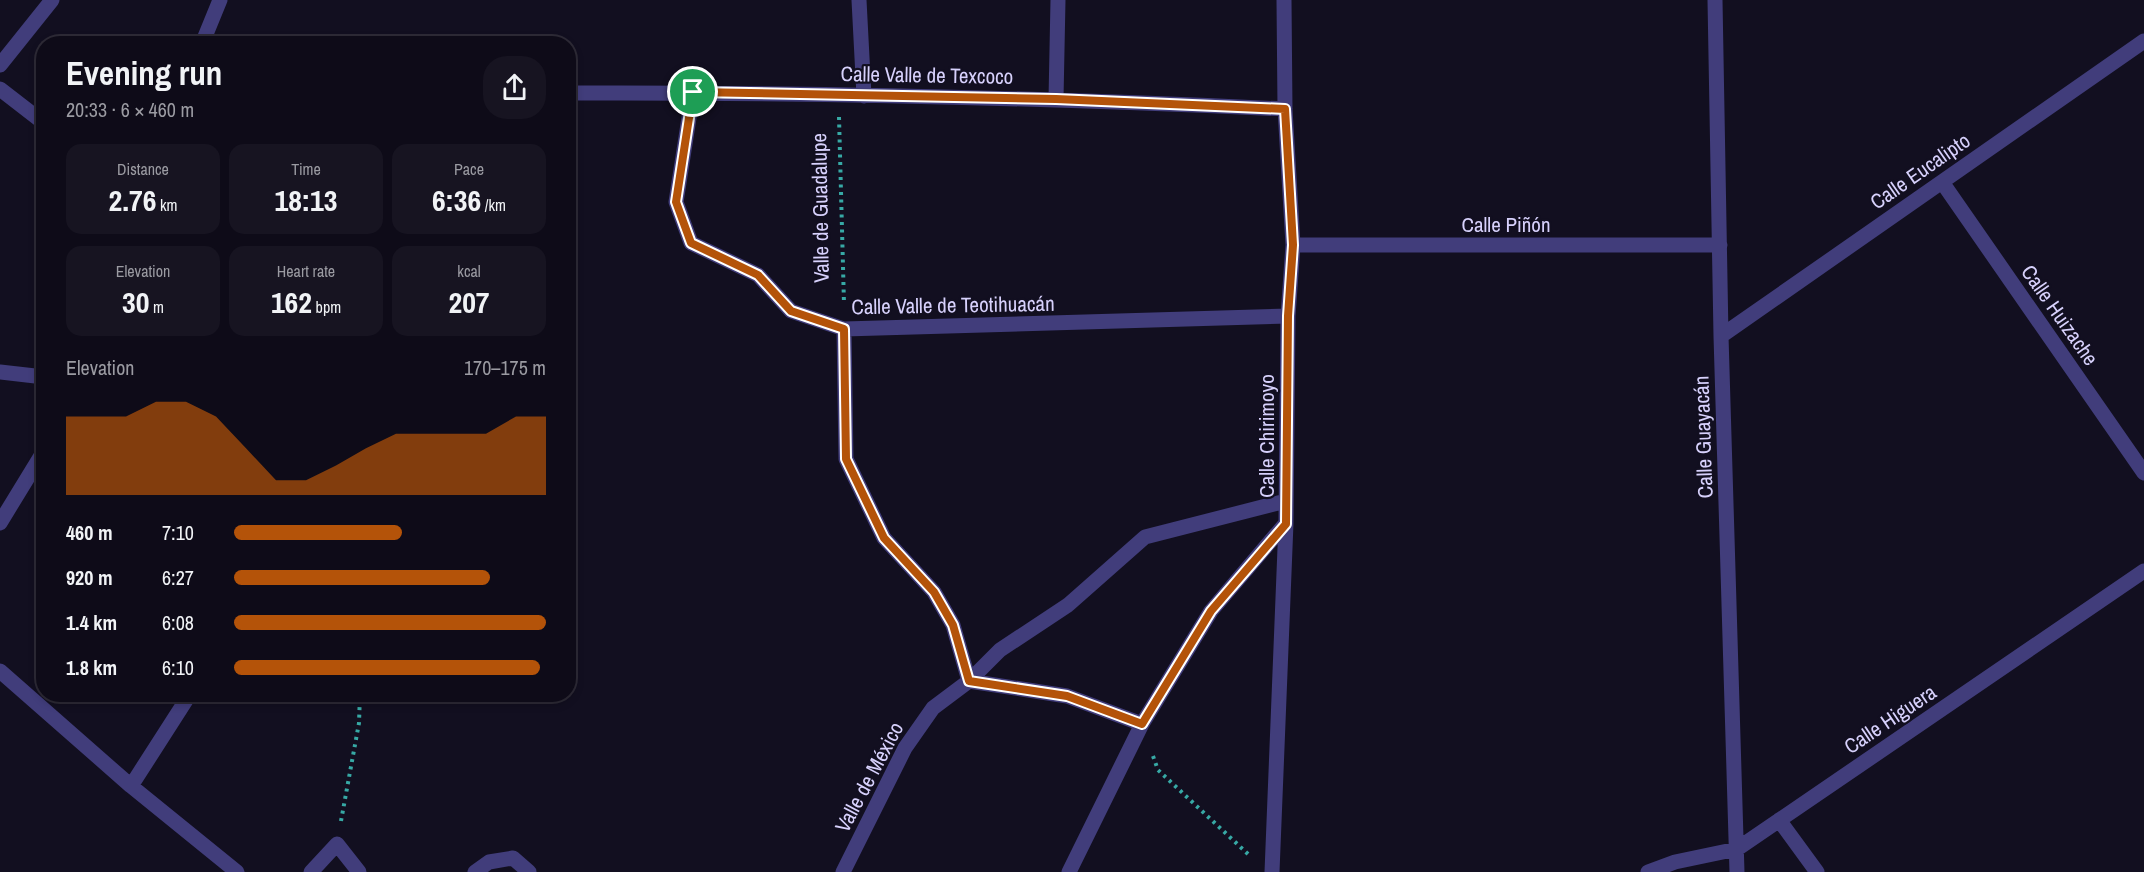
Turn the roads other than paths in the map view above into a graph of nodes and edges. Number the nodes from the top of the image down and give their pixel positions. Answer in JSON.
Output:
{"nodes":[{"id":1,"x":52,"y":0,"type":"edge"},
{"id":2,"x":220,"y":0,"type":"edge"},
{"id":3,"x":859,"y":0,"type":"edge"},
{"id":4,"x":1058,"y":0,"type":"edge"},
{"id":5,"x":1284,"y":0,"type":"edge"},
{"id":6,"x":1715,"y":0,"type":"edge"},
{"id":7,"x":205,"y":36,"type":"edge"},
{"id":8,"x":2144,"y":41,"type":"edge"},
{"id":9,"x":0,"y":65,"type":"edge"},
{"id":10,"x":0,"y":89,"type":"edge"},
{"id":11,"x":693,"y":92,"type":"junction"},
{"id":12,"x":576,"y":93,"type":"edge"},
{"id":13,"x":864,"y":96,"type":"junction"},
{"id":14,"x":1056,"y":99,"type":"junction"},
{"id":15,"x":1285,"y":109,"type":"junction"},
{"id":16,"x":36,"y":117,"type":"edge"},
{"id":17,"x":1942,"y":182,"type":"junction"},
{"id":18,"x":1293,"y":245,"type":"junction"},
{"id":19,"x":1720,"y":245,"type":"junction"},
{"id":20,"x":1288,"y":316,"type":"junction"},
{"id":21,"x":844,"y":329,"type":"junction"},
{"id":22,"x":1721,"y":336,"type":"junction"},
{"id":23,"x":0,"y":372,"type":"edge"},
{"id":24,"x":36,"y":376,"type":"edge"},
{"id":25,"x":36,"y":464,"type":"edge"},
{"id":26,"x":2144,"y":473,"type":"edge"},
{"id":27,"x":1286,"y":501,"type":"junction"},
{"id":28,"x":0,"y":523,"type":"edge"},
{"id":29,"x":1286,"y":524,"type":"junction"},
{"id":30,"x":2144,"y":572,"type":"edge"},
{"id":31,"x":0,"y":671,"type":"edge"},
{"id":32,"x":969,"y":681,"type":"junction"},
{"id":33,"x":184,"y":702,"type":"edge"},
{"id":34,"x":1142,"y":724,"type":"junction"},
{"id":35,"x":131,"y":786,"type":"junction"},
{"id":36,"x":1779,"y":820,"type":"junction"},
{"id":37,"x":1737,"y":849,"type":"junction"},
{"id":38,"x":237,"y":872,"type":"edge"},
{"id":39,"x":311,"y":872,"type":"edge"},
{"id":40,"x":359,"y":872,"type":"edge"},
{"id":41,"x":475,"y":872,"type":"edge"},
{"id":42,"x":529,"y":872,"type":"edge"},
{"id":43,"x":843,"y":872,"type":"edge"},
{"id":44,"x":1069,"y":872,"type":"edge"},
{"id":45,"x":1272,"y":872,"type":"edge"},
{"id":46,"x":1648,"y":872,"type":"edge"},
{"id":47,"x":1737,"y":872,"type":"edge"},
{"id":48,"x":1817,"y":872,"type":"edge"}],
"edges":[{"from":1,"to":9,"type":"street"},
{"from":2,"to":7,"type":"street"},
{"from":3,"to":13,"type":"street"},
{"from":4,"to":14,"type":"street"},
{"from":5,"to":15,"type":"street","name":"Calle Chirimoyo"},
{"from":6,"to":19,"type":"street","name":"Calle Guayacán"},
{"from":8,"to":17,"type":"street","name":"Calle Eucalipto"},
{"from":10,"to":16,"type":"street"},
{"from":11,"to":12,"type":"street","name":"Calle Valle de Texcoco"},
{"from":11,"to":13,"type":"street","name":"Calle Valle de Texcoco"},
{"from":11,"to":21,"type":"street","name":"Calle Valle de Teotihuacán"},
{"from":13,"to":14,"type":"street","name":"Calle Valle de Texcoco"},
{"from":14,"to":15,"type":"street","name":"Calle Valle de Texcoco"},
{"from":15,"to":18,"type":"street","name":"Calle Chirimoyo"},
{"from":17,"to":22,"type":"street","name":"Calle Eucalipto"},
{"from":17,"to":26,"type":"street","name":"Calle Huizache"},
{"from":18,"to":19,"type":"street","name":"Calle Piñón"},
{"from":18,"to":20,"type":"street","name":"Calle Chirimoyo"},
{"from":19,"to":22,"type":"street","name":"Calle Guayacán"},
{"from":20,"to":21,"type":"street","name":"Calle Valle de Teotihuacán"},
{"from":20,"to":27,"type":"street","name":"Calle Chirimoyo"},
{"from":21,"to":32,"type":"street"},
{"from":22,"to":37,"type":"street","name":"Calle Guayacán"},
{"from":23,"to":24,"type":"street"},
{"from":25,"to":28,"type":"street"},
{"from":27,"to":29,"type":"street","name":"Calle Chirimoyo"},
{"from":27,"to":32,"type":"street","name":"Valle de México"},
{"from":29,"to":34,"type":"street"},
{"from":29,"to":45,"type":"street","name":"Calle Chirimoyo"},
{"from":30,"to":36,"type":"street","name":"Calle Higuera"},
{"from":31,"to":35,"type":"street"},
{"from":32,"to":34,"type":"street"},
{"from":32,"to":43,"type":"street","name":"Valle de México"},
{"from":33,"to":35,"type":"street"},
{"from":34,"to":44,"type":"street"},
{"from":35,"to":38,"type":"street"},
{"from":36,"to":37,"type":"street","name":"Calle Higuera"},
{"from":36,"to":48,"type":"street"},
{"from":37,"to":46,"type":"street","name":"Calle Higuera"},
{"from":37,"to":47,"type":"street","name":"Calle Guayacán"},
{"from":39,"to":40,"type":"street"},
{"from":41,"to":42,"type":"street"}]}
